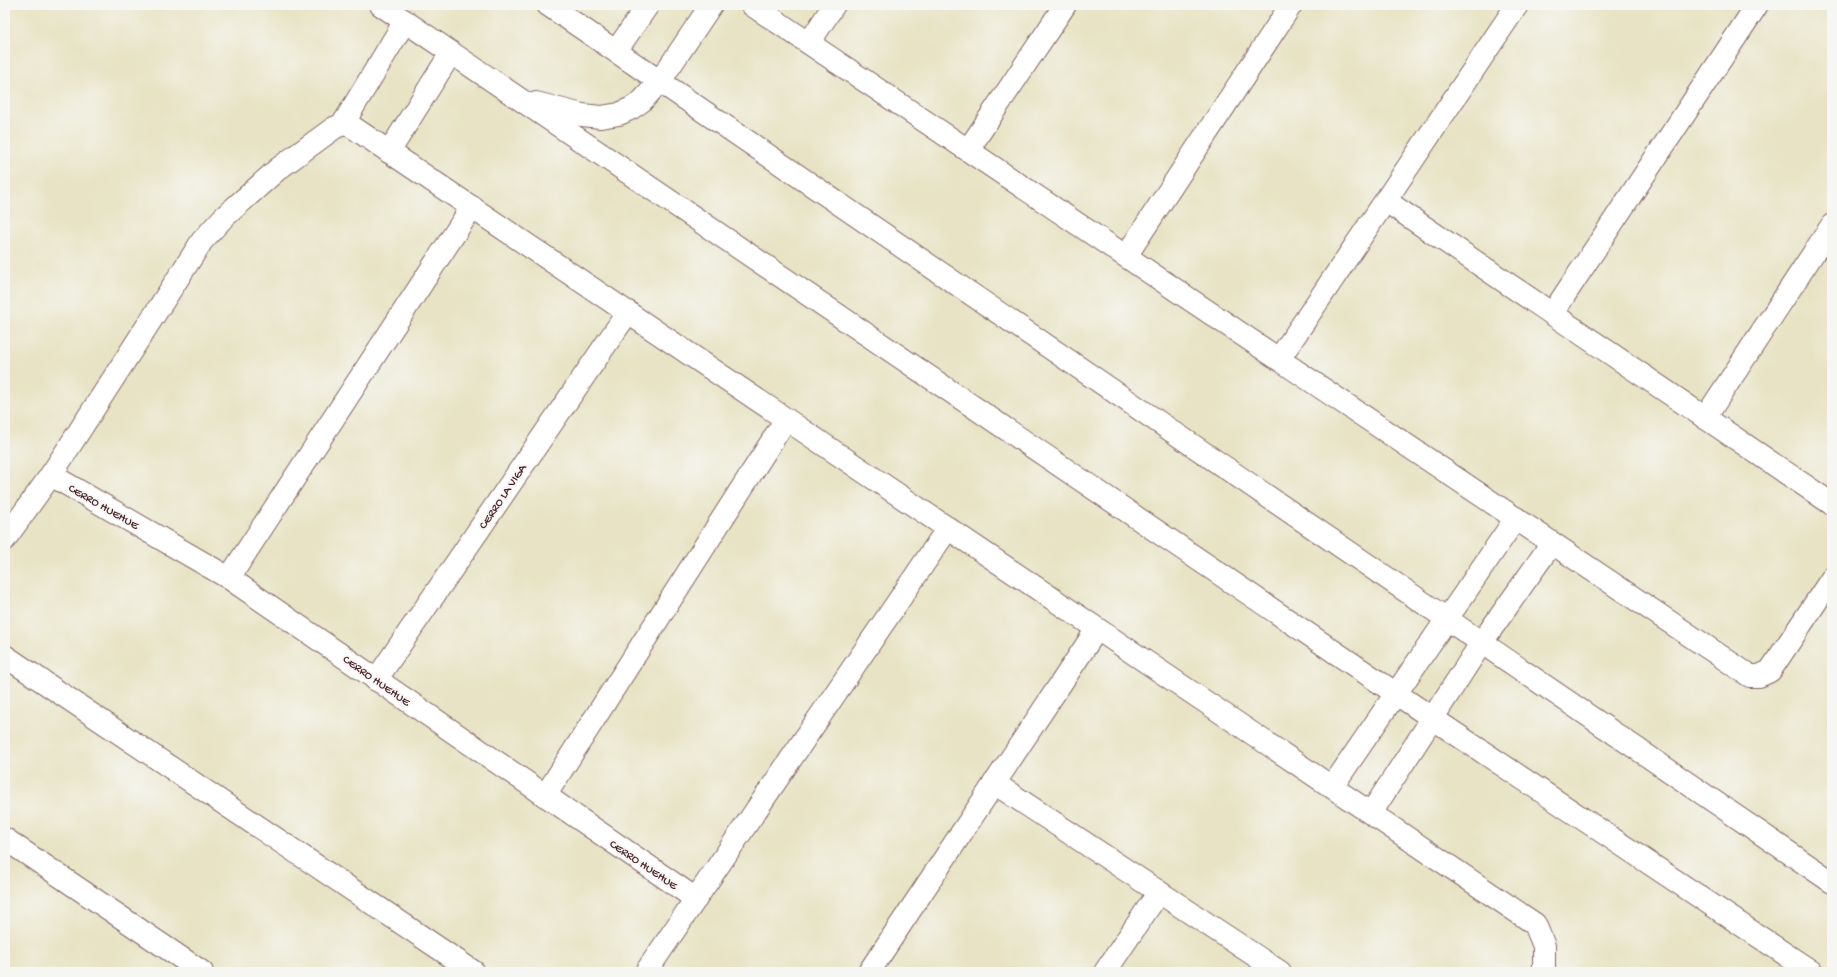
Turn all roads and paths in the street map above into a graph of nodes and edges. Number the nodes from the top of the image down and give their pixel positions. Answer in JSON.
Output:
{"nodes":[{"id":1,"x":381,"y":5,"type":"edge"},
{"id":2,"x":548,"y":5,"type":"edge"},
{"id":3,"x":648,"y":5,"type":"edge"},
{"id":4,"x":711,"y":5,"type":"edge"},
{"id":5,"x":752,"y":5,"type":"edge"},
{"id":6,"x":834,"y":5,"type":"edge"},
{"id":7,"x":1065,"y":5,"type":"edge"},
{"id":8,"x":1291,"y":5,"type":"edge"},
{"id":9,"x":1517,"y":5,"type":"edge"},
{"id":10,"x":1757,"y":5,"type":"edge"},
{"id":11,"x":405,"y":21,"type":"junction"},
{"id":12,"x":809,"y":43,"type":"junction"},
{"id":13,"x":616,"y":51,"type":"junction"},
{"id":14,"x":451,"y":53,"type":"junction"},
{"id":15,"x":660,"y":80,"type":"junction"},
{"id":16,"x":521,"y":99,"type":"junction"},
{"id":17,"x":343,"y":124,"type":"junction"},
{"id":18,"x":968,"y":150,"type":"junction"},
{"id":19,"x":389,"y":152,"type":"junction"},
{"id":20,"x":1386,"y":200,"type":"junction"},
{"id":21,"x":472,"y":207,"type":"junction"},
{"id":22,"x":1832,"y":225,"type":"edge"},
{"id":23,"x":1126,"y":256,"type":"junction"},
{"id":24,"x":628,"y":312,"type":"junction"},
{"id":25,"x":1552,"y":314,"type":"junction"},
{"id":26,"x":1279,"y":359,"type":"junction"},
{"id":27,"x":1705,"y":418,"type":"junction"},
{"id":28,"x":786,"y":419,"type":"junction"},
{"id":29,"x":51,"y":475,"type":"junction"},
{"id":30,"x":1832,"y":504,"type":"edge"},
{"id":31,"x":1516,"y":518,"type":"junction"},
{"id":32,"x":948,"y":528,"type":"junction"},
{"id":33,"x":5,"y":539,"type":"edge"},
{"id":34,"x":1552,"y":543,"type":"junction"},
{"id":35,"x":229,"y":578,"type":"junction"},
{"id":36,"x":1832,"y":578,"type":"edge"},
{"id":37,"x":1447,"y":618,"type":"junction"},
{"id":38,"x":1097,"y":629,"type":"junction"},
{"id":39,"x":1482,"y":642,"type":"junction"},
{"id":40,"x":5,"y":656,"type":"edge"},
{"id":41,"x":376,"y":680,"type":"junction"},
{"id":42,"x":1398,"y":693,"type":"junction"},
{"id":43,"x":1432,"y":718,"type":"junction"},
{"id":44,"x":994,"y":784,"type":"junction"},
{"id":45,"x":1332,"y":787,"type":"junction"},
{"id":46,"x":545,"y":796,"type":"junction"},
{"id":47,"x":1371,"y":813,"type":"junction"},
{"id":48,"x":5,"y":839,"type":"edge"},
{"id":49,"x":1832,"y":882,"type":"edge"},
{"id":50,"x":1159,"y":892,"type":"junction"},
{"id":51,"x":696,"y":899,"type":"junction"},
{"id":52,"x":202,"y":972,"type":"edge"},
{"id":53,"x":474,"y":972,"type":"edge"},
{"id":54,"x":646,"y":972,"type":"edge"},
{"id":55,"x":869,"y":972,"type":"edge"},
{"id":56,"x":1105,"y":972,"type":"edge"},
{"id":57,"x":1280,"y":972,"type":"edge"},
{"id":58,"x":1544,"y":972,"type":"edge"},
{"id":59,"x":1812,"y":972,"type":"edge"}],
"edges":[{"from":1,"to":11,"type":"street"},
{"from":2,"to":13,"type":"street"},
{"from":3,"to":13,"type":"street"},
{"from":4,"to":15,"type":"street"},
{"from":5,"to":12,"type":"street"},
{"from":6,"to":12,"type":"street"},
{"from":7,"to":18,"type":"street"},
{"from":8,"to":23,"type":"street"},
{"from":9,"to":20,"type":"street"},
{"from":10,"to":25,"type":"street"},
{"from":11,"to":14,"type":"street"},
{"from":11,"to":17,"type":"street"},
{"from":12,"to":18,"type":"street"},
{"from":13,"to":15,"type":"street"},
{"from":14,"to":16,"type":"street"},
{"from":14,"to":19,"type":"street"},
{"from":15,"to":16,"type":"street"},
{"from":15,"to":37,"type":"street"},
{"from":16,"to":42,"type":"street"},
{"from":17,"to":19,"type":"street"},
{"from":17,"to":29,"type":"street"},
{"from":18,"to":23,"type":"street"},
{"from":19,"to":21,"type":"street"},
{"from":20,"to":25,"type":"street"},
{"from":20,"to":26,"type":"street"},
{"from":21,"to":24,"type":"street"},
{"from":21,"to":35,"type":"street"},
{"from":22,"to":27,"type":"street"},
{"from":23,"to":26,"type":"street"},
{"from":24,"to":28,"type":"street"},
{"from":24,"to":41,"type":"street","name":"CERRO LA VIGA"},
{"from":25,"to":27,"type":"street"},
{"from":26,"to":31,"type":"street"},
{"from":27,"to":30,"type":"street"},
{"from":28,"to":32,"type":"street"},
{"from":28,"to":46,"type":"street"},
{"from":29,"to":33,"type":"street"},
{"from":29,"to":35,"type":"street","name":"CERRO HUEHUE"},
{"from":31,"to":34,"type":"street"},
{"from":31,"to":37,"type":"street"},
{"from":32,"to":38,"type":"street"},
{"from":32,"to":51,"type":"street"},
{"from":34,"to":36,"type":"street"},
{"from":34,"to":39,"type":"street"},
{"from":35,"to":41,"type":"street","name":"CERRO HUEHUE"},
{"from":37,"to":39,"type":"street"},
{"from":37,"to":42,"type":"street"},
{"from":38,"to":44,"type":"street"},
{"from":38,"to":45,"type":"street"},
{"from":39,"to":43,"type":"street"},
{"from":39,"to":49,"type":"street"},
{"from":40,"to":53,"type":"street"},
{"from":41,"to":46,"type":"street","name":"CERRO HUEHUE"},
{"from":42,"to":43,"type":"street"},
{"from":42,"to":45,"type":"street"},
{"from":43,"to":47,"type":"street"},
{"from":43,"to":59,"type":"street"},
{"from":44,"to":50,"type":"street"},
{"from":44,"to":55,"type":"street"},
{"from":45,"to":47,"type":"street"},
{"from":46,"to":51,"type":"street","name":"CERRO HUEHUE"},
{"from":47,"to":58,"type":"street"},
{"from":48,"to":52,"type":"street"},
{"from":50,"to":56,"type":"street"},
{"from":50,"to":57,"type":"street"},
{"from":51,"to":54,"type":"street"}]}
